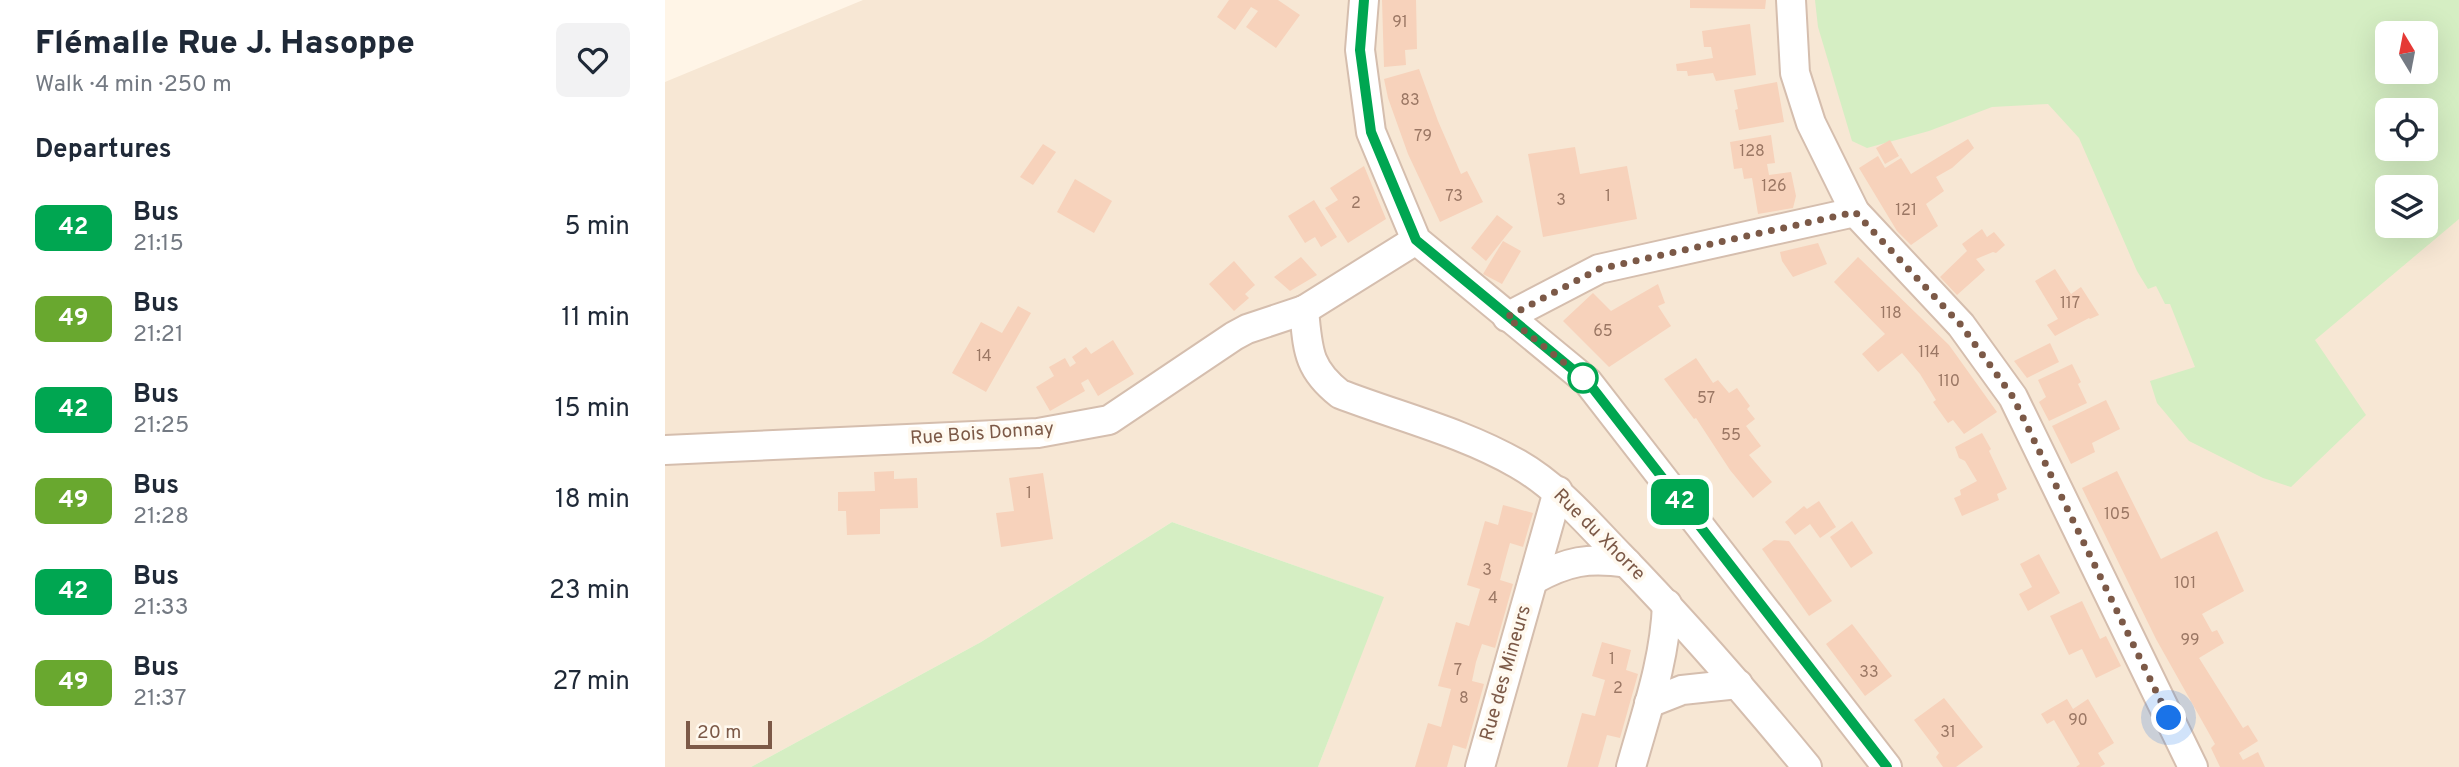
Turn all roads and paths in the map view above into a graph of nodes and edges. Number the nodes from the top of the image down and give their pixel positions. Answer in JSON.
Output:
{"nodes":[{"id":1,"x":1364,"y":0,"type":"edge"},
{"id":2,"x":1791,"y":0,"type":"edge"},
{"id":3,"x":1855,"y":212,"type":"junction"},
{"id":4,"x":1416,"y":240,"type":"junction"},
{"id":5,"x":1304,"y":310,"type":"junction"},
{"id":6,"x":1507,"y":317,"type":"junction"},
{"id":7,"x":665,"y":450,"type":"edge"},
{"id":8,"x":1558,"y":491,"type":"junction"},
{"id":9,"x":1627,"y":564,"type":"junction"},
{"id":10,"x":1533,"y":580,"type":"junction"},
{"id":11,"x":1667,"y":604,"type":"junction"},
{"id":12,"x":1738,"y":684,"type":"junction"},
{"id":13,"x":1649,"y":703,"type":"junction"},
{"id":14,"x":1775,"y":728,"type":"junction"},
{"id":15,"x":1480,"y":767,"type":"edge"},
{"id":16,"x":1631,"y":767,"type":"edge"},
{"id":17,"x":1776,"y":767,"type":"edge"},
{"id":18,"x":1807,"y":767,"type":"edge"},
{"id":19,"x":1887,"y":767,"type":"edge"},
{"id":20,"x":2193,"y":767,"type":"edge"}],
"edges":[{"from":1,"to":4,"type":"street"},
{"from":2,"to":3,"type":"street"},
{"from":3,"to":6,"type":"street"},
{"from":3,"to":20,"type":"street"},
{"from":4,"to":5,"type":"street","name":"Rue Bois Donnay"},
{"from":4,"to":6,"type":"street"},
{"from":5,"to":7,"type":"street","name":"Rue Bois Donnay"},
{"from":5,"to":8,"type":"street","name":"Rue du Xhorre"},
{"from":6,"to":19,"type":"street"},
{"from":8,"to":9,"type":"street","name":"Rue du Xhorre"},
{"from":8,"to":10,"type":"street","name":"Rue des Mineurs"},
{"from":9,"to":10,"type":"street","name":"Rue des Mineurs"},
{"from":9,"to":11,"type":"street","name":"Rue du Xhorre"},
{"from":10,"to":15,"type":"street","name":"Rue des Mineurs"},
{"from":11,"to":12,"type":"street","name":"Rue du Xhorre"},
{"from":11,"to":13,"type":"street"},
{"from":12,"to":13,"type":"street"},
{"from":12,"to":14,"type":"street","name":"Rue du Xhorre"},
{"from":13,"to":16,"type":"street"},
{"from":14,"to":17,"type":"street"},
{"from":14,"to":18,"type":"street","name":"Rue du Xhorre"}]}
